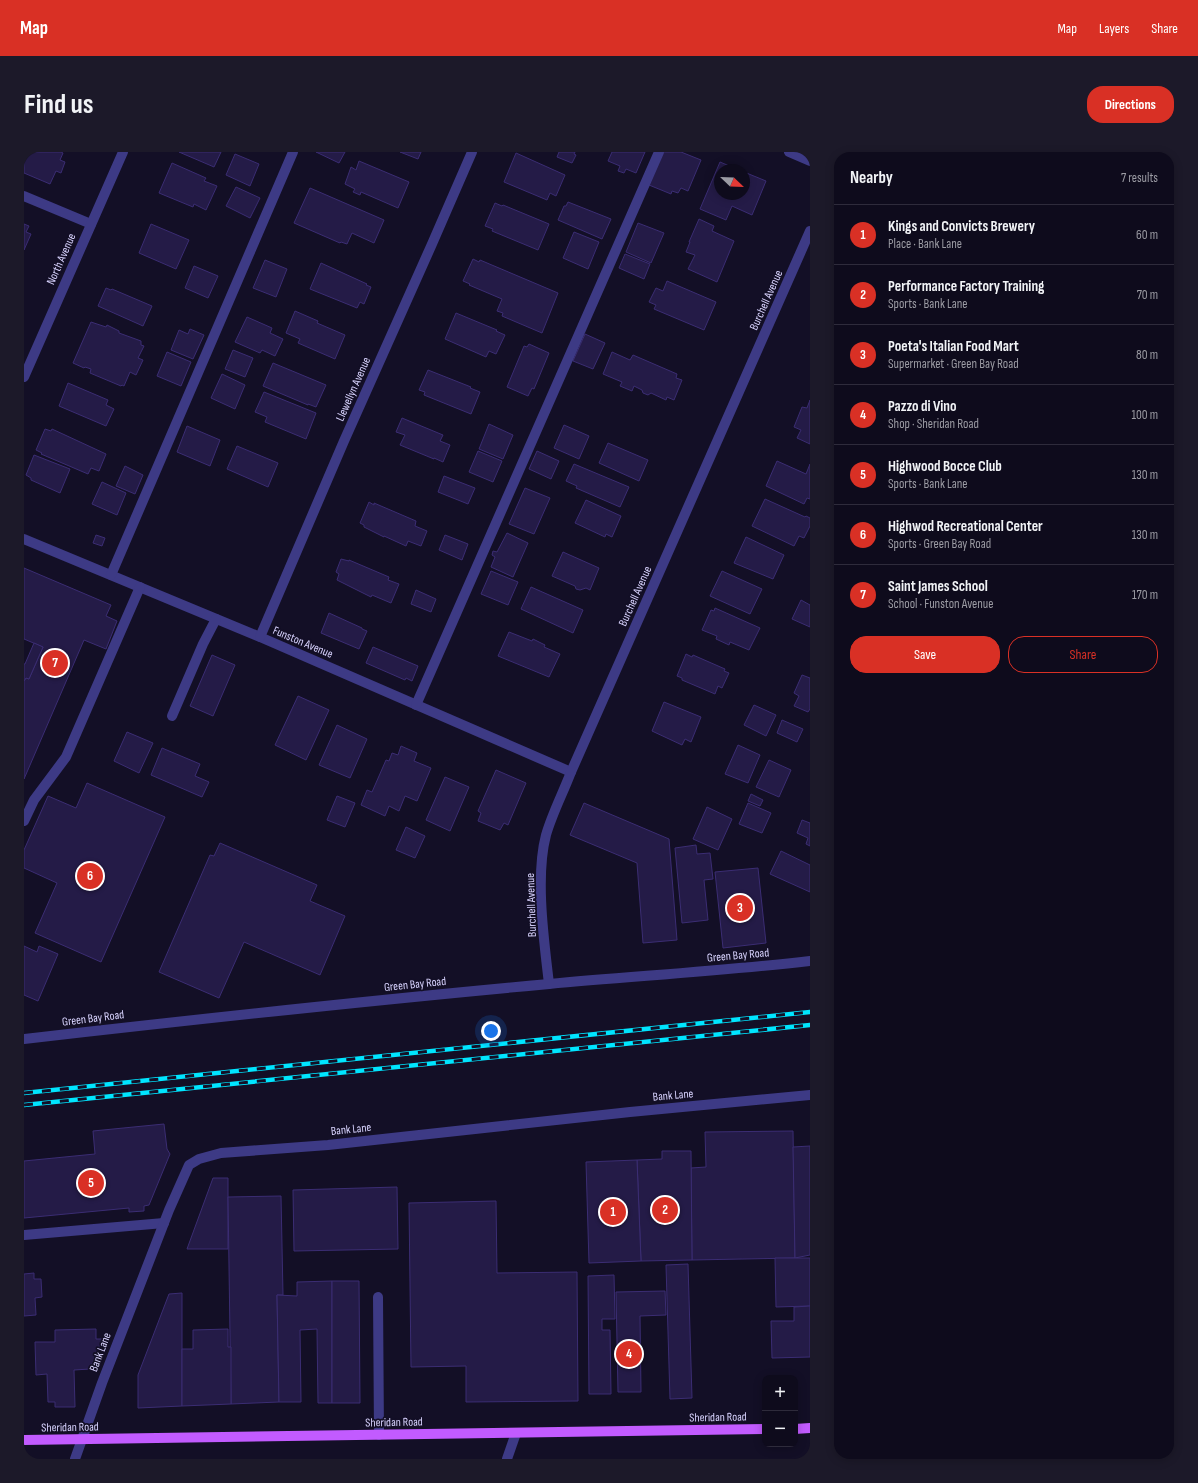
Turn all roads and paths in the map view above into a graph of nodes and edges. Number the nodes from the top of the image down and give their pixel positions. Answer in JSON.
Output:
{"nodes":[{"id":1,"x":123,"y":152,"type":"edge"},
{"id":2,"x":293,"y":152,"type":"edge"},
{"id":3,"x":472,"y":152,"type":"edge"},
{"id":4,"x":659,"y":152,"type":"edge"},
{"id":5,"x":789,"y":152,"type":"edge"},
{"id":6,"x":810,"y":161,"type":"edge"},
{"id":7,"x":24,"y":196,"type":"edge"},
{"id":8,"x":91,"y":224,"type":"junction"},
{"id":9,"x":810,"y":232,"type":"edge"},
{"id":10,"x":24,"y":377,"type":"edge"},
{"id":11,"x":24,"y":539,"type":"edge"},
{"id":12,"x":111,"y":575,"type":"junction"},
{"id":13,"x":140,"y":587,"type":"junction"},
{"id":14,"x":216,"y":619,"type":"junction"},
{"id":15,"x":260,"y":637,"type":"junction"},
{"id":16,"x":416,"y":705,"type":"junction"},
{"id":17,"x":172,"y":716,"type":"dead end"},
{"id":18,"x":571,"y":772,"type":"junction"},
{"id":19,"x":24,"y":821,"type":"edge"},
{"id":20,"x":810,"y":961,"type":"edge"},
{"id":21,"x":549,"y":984,"type":"junction"},
{"id":22,"x":24,"y":1039,"type":"edge"},
{"id":23,"x":810,"y":1095,"type":"edge"},
{"id":24,"x":164,"y":1223,"type":"junction"},
{"id":25,"x":24,"y":1235,"type":"edge"},
{"id":26,"x":378,"y":1297,"type":"dead end"},
{"id":27,"x":810,"y":1428,"type":"edge"},
{"id":28,"x":762,"y":1429,"type":"edge"},
{"id":29,"x":798,"y":1429,"type":"edge"},
{"id":30,"x":516,"y":1433,"type":"junction"},
{"id":31,"x":379,"y":1435,"type":"junction"},
{"id":32,"x":82,"y":1439,"type":"junction"},
{"id":33,"x":24,"y":1440,"type":"edge"},
{"id":34,"x":75,"y":1459,"type":"edge"},
{"id":35,"x":507,"y":1459,"type":"edge"}],
"edges":[{"from":1,"to":8,"type":"street","name":"North Avenue"},
{"from":2,"to":12,"type":"street"},
{"from":3,"to":15,"type":"street","name":"Llewellyn Avenue"},
{"from":4,"to":16,"type":"street"},
{"from":5,"to":6,"type":"street"},
{"from":7,"to":8,"type":"street"},
{"from":8,"to":10,"type":"street","name":"North Avenue"},
{"from":9,"to":18,"type":"street","name":"Burchell Avenue"},
{"from":11,"to":12,"type":"street","name":"Funston Avenue"},
{"from":12,"to":13,"type":"street","name":"Funston Avenue"},
{"from":13,"to":14,"type":"street","name":"Funston Avenue"},
{"from":13,"to":19,"type":"street"},
{"from":14,"to":15,"type":"street","name":"Funston Avenue"},
{"from":14,"to":17,"type":"street"},
{"from":15,"to":16,"type":"street","name":"Funston Avenue"},
{"from":16,"to":18,"type":"street","name":"Funston Avenue"},
{"from":18,"to":21,"type":"street","name":"Burchell Avenue"},
{"from":20,"to":21,"type":"street","name":"Green Bay Road"},
{"from":21,"to":22,"type":"street","name":"Green Bay Road"},
{"from":23,"to":24,"type":"street","name":"Bank Lane"},
{"from":24,"to":25,"type":"street"},
{"from":24,"to":32,"type":"street","name":"Bank Lane"},
{"from":26,"to":31,"type":"street"},
{"from":27,"to":29,"type":"main road"},
{"from":28,"to":30,"type":"main road","name":"Sheridan Road"},
{"from":30,"to":31,"type":"main road","name":"Sheridan Road"},
{"from":30,"to":35,"type":"street"},
{"from":31,"to":32,"type":"main road","name":"Sheridan Road"},
{"from":32,"to":33,"type":"main road","name":"Sheridan Road"},
{"from":32,"to":34,"type":"street","name":"Bank Lane"}]}
